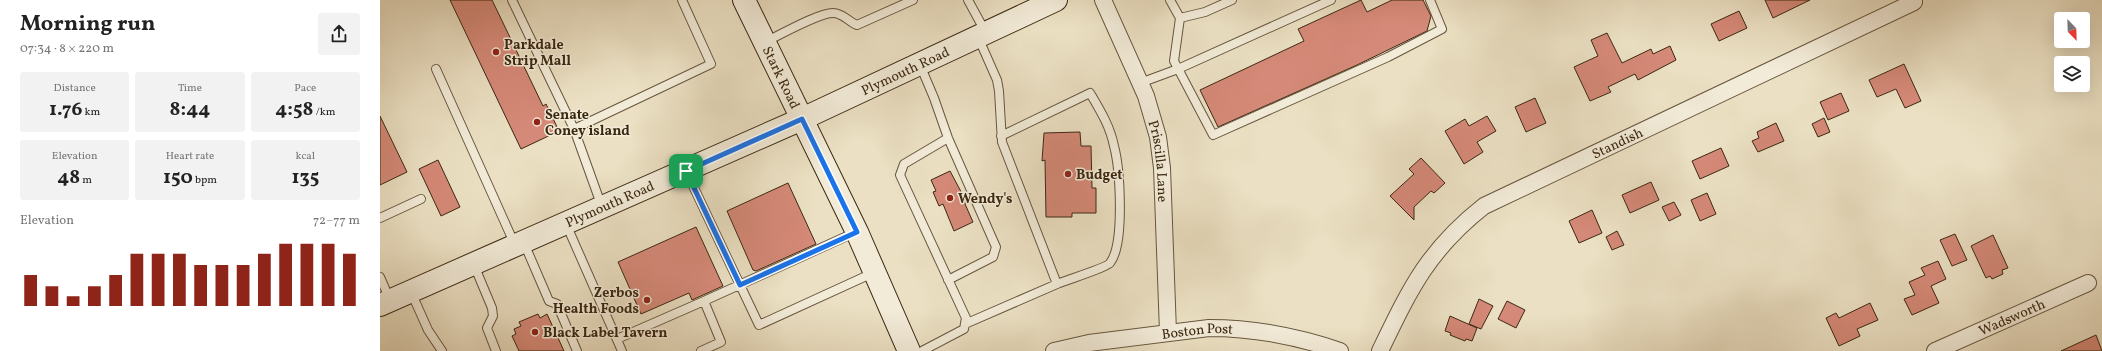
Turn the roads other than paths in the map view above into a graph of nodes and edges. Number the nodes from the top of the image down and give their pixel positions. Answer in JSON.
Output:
{"nodes":[{"id":1,"x":512,"y":0,"type":"edge"},
{"id":2,"x":682,"y":0,"type":"edge"},
{"id":3,"x":744,"y":0,"type":"edge"},
{"id":4,"x":913,"y":0,"type":"edge"},
{"id":5,"x":968,"y":0,"type":"edge"},
{"id":6,"x":1103,"y":0,"type":"edge"},
{"id":7,"x":1170,"y":0,"type":"edge"},
{"id":8,"x":1232,"y":0,"type":"edge"},
{"id":9,"x":1331,"y":0,"type":"edge"},
{"id":10,"x":1430,"y":0,"type":"edge"},
{"id":11,"x":1047,"y":2,"type":"edge"},
{"id":12,"x":1914,"y":2,"type":"dead end"},
{"id":13,"x":1180,"y":18,"type":"junction"},
{"id":14,"x":982,"y":35,"type":"junction"},
{"id":15,"x":764,"y":43,"type":"junction"},
{"id":16,"x":919,"y":64,"type":"junction"},
{"id":17,"x":1178,"y":69,"type":"junction"},
{"id":18,"x":436,"y":70,"type":"dead end"},
{"id":19,"x":1140,"y":83,"type":"junction"},
{"id":20,"x":802,"y":119,"type":"junction"},
{"id":21,"x":574,"y":129,"type":"junction"},
{"id":22,"x":1002,"y":136,"type":"junction"},
{"id":23,"x":948,"y":138,"type":"junction"},
{"id":24,"x":686,"y":171,"type":"junction"},
{"id":25,"x":421,"y":199,"type":"dead end"},
{"id":26,"x":602,"y":207,"type":"junction"},
{"id":27,"x":380,"y":218,"type":"edge"},
{"id":28,"x":565,"y":224,"type":"junction"},
{"id":29,"x":857,"y":232,"type":"junction"},
{"id":30,"x":519,"y":244,"type":"junction"},
{"id":31,"x":474,"y":264,"type":"junction"},
{"id":32,"x":876,"y":272,"type":"junction"},
{"id":33,"x":380,"y":277,"type":"edge"},
{"id":34,"x":948,"y":280,"type":"junction"},
{"id":35,"x":2088,"y":283,"type":"dead end"},
{"id":36,"x":1057,"y":284,"type":"junction"},
{"id":37,"x":740,"y":285,"type":"junction"},
{"id":38,"x":410,"y":292,"type":"junction"},
{"id":39,"x":704,"y":301,"type":"junction"},
{"id":40,"x":385,"y":303,"type":"edge"},
{"id":41,"x":965,"y":324,"type":"junction"},
{"id":42,"x":1168,"y":332,"type":"junction"},
{"id":43,"x":617,"y":339,"type":"junction"},
{"id":44,"x":442,"y":351,"type":"edge"},
{"id":45,"x":496,"y":351,"type":"edge"},
{"id":46,"x":577,"y":351,"type":"edge"},
{"id":47,"x":622,"y":351,"type":"edge"},
{"id":48,"x":701,"y":351,"type":"edge"},
{"id":49,"x":909,"y":351,"type":"edge"},
{"id":50,"x":922,"y":351,"type":"edge"},
{"id":51,"x":1054,"y":351,"type":"edge"},
{"id":52,"x":1340,"y":351,"type":"edge"},
{"id":53,"x":1380,"y":351,"type":"edge"},
{"id":54,"x":1935,"y":351,"type":"edge"}],
"edges":[{"from":1,"to":21,"type":"lane"},
{"from":2,"to":21,"type":"lane"},
{"from":3,"to":15,"type":"main road","name":"Stark Road"},
{"from":4,"to":15,"type":"lane"},
{"from":5,"to":14,"type":"lane"},
{"from":6,"to":19,"type":"street","name":"Priscilla Lane"},
{"from":7,"to":13,"type":"lane"},
{"from":8,"to":13,"type":"lane"},
{"from":9,"to":17,"type":"lane"},
{"from":10,"to":17,"type":"lane"},
{"from":11,"to":14,"type":"main road","name":"Plymouth Road"},
{"from":12,"to":53,"type":"street","name":"Standish"},
{"from":13,"to":17,"type":"lane"},
{"from":14,"to":16,"type":"main road","name":"Plymouth Road"},
{"from":14,"to":22,"type":"lane"},
{"from":15,"to":20,"type":"main road","name":"Stark Road"},
{"from":16,"to":20,"type":"main road","name":"Plymouth Road"},
{"from":16,"to":23,"type":"lane"},
{"from":17,"to":19,"type":"lane"},
{"from":18,"to":30,"type":"lane"},
{"from":19,"to":42,"type":"street","name":"Priscilla Lane"},
{"from":20,"to":24,"type":"main road","name":"Plymouth Road"},
{"from":20,"to":29,"type":"main road","name":"Stark Road"},
{"from":21,"to":26,"type":"lane"},
{"from":22,"to":36,"type":"lane"},
{"from":22,"to":36,"type":"lane"},
{"from":23,"to":34,"type":"lane"},
{"from":23,"to":34,"type":"lane"},
{"from":24,"to":26,"type":"main road","name":"Plymouth Road"},
{"from":24,"to":37,"type":"lane"},
{"from":25,"to":27,"type":"lane"},
{"from":26,"to":28,"type":"main road","name":"Plymouth Road"},
{"from":28,"to":30,"type":"main road","name":"Plymouth Road"},
{"from":28,"to":43,"type":"lane"},
{"from":29,"to":32,"type":"main road","name":"Stark Road"},
{"from":29,"to":37,"type":"lane"},
{"from":30,"to":31,"type":"main road","name":"Plymouth Road"},
{"from":30,"to":46,"type":"lane"},
{"from":31,"to":38,"type":"main road","name":"Plymouth Road"},
{"from":31,"to":45,"type":"lane"},
{"from":32,"to":37,"type":"lane"},
{"from":32,"to":49,"type":"main road","name":"Stark Road"},
{"from":33,"to":40,"type":"lane"},
{"from":34,"to":41,"type":"lane"},
{"from":35,"to":54,"type":"street","name":"Wadsworth"},
{"from":36,"to":41,"type":"lane"},
{"from":37,"to":39,"type":"lane"},
{"from":38,"to":40,"type":"main road","name":"Plymouth Road"},
{"from":38,"to":44,"type":"lane"},
{"from":39,"to":43,"type":"lane"},
{"from":39,"to":48,"type":"lane"},
{"from":41,"to":50,"type":"lane"},
{"from":42,"to":51,"type":"street","name":"Boston Post"},
{"from":42,"to":52,"type":"street","name":"Boston Post"},
{"from":43,"to":47,"type":"lane"}]}
